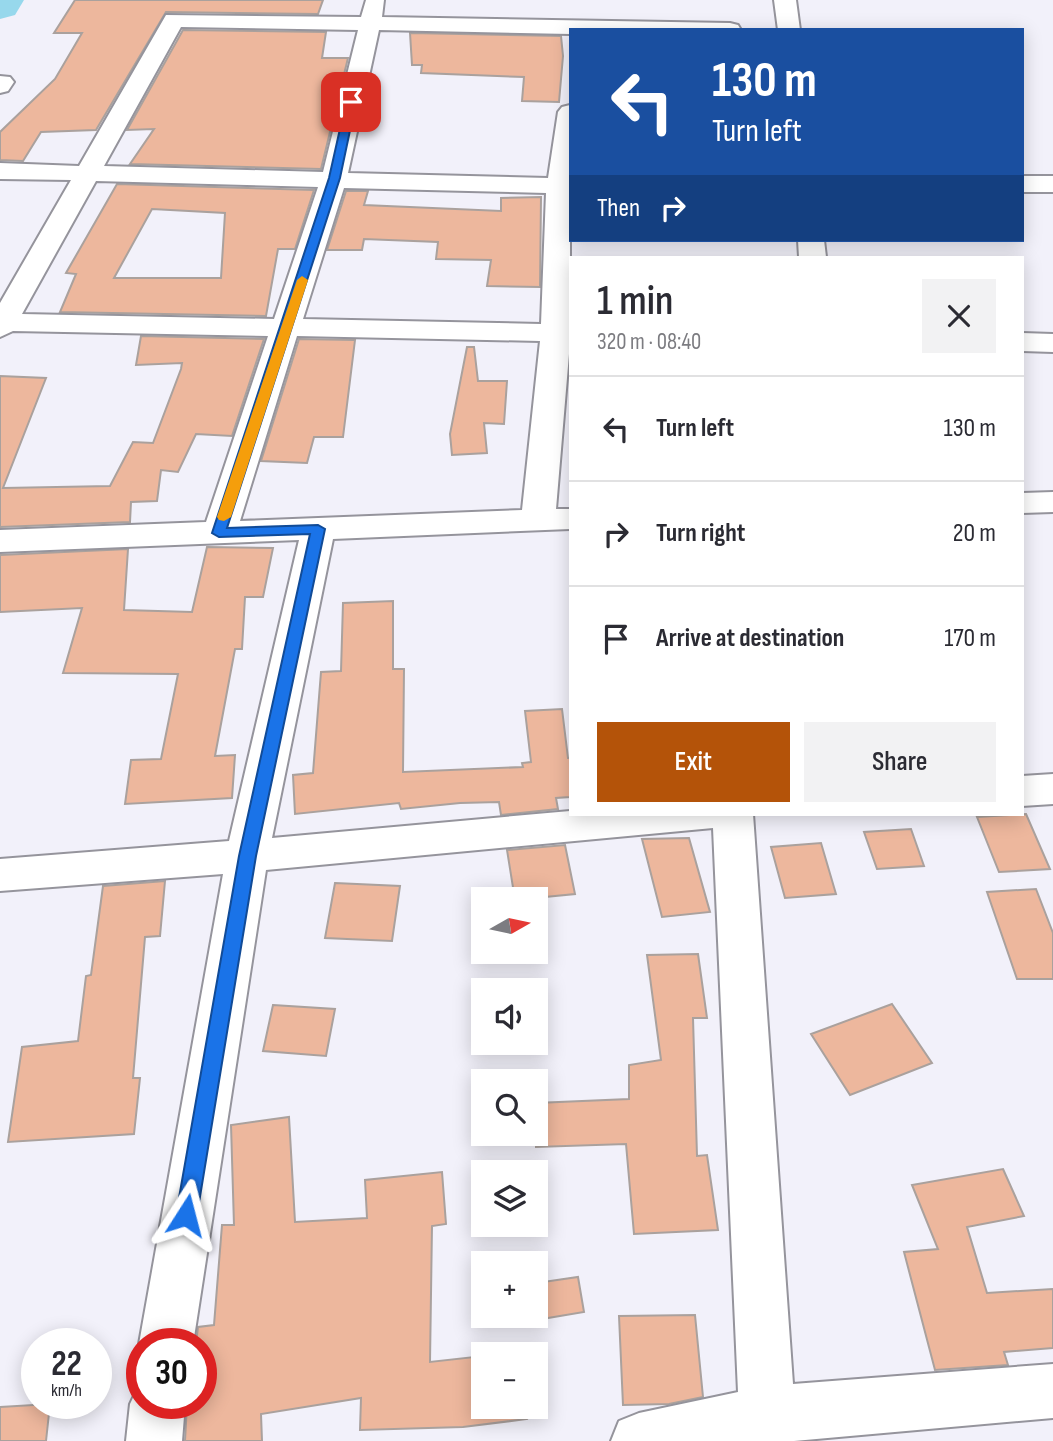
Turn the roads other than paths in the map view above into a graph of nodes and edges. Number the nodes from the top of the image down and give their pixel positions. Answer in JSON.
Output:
{"nodes":[{"id":1,"x":785,"y":0,"type":"edge"},
{"id":2,"x":371,"y":13,"type":"edge"},
{"id":3,"x":584,"y":28,"type":"edge"},
{"id":4,"x":789,"y":28,"type":"edge"},
{"id":5,"x":569,"y":127,"type":"edge"},
{"id":6,"x":0,"y":171,"type":"edge"},
{"id":7,"x":88,"y":175,"type":"junction"},
{"id":8,"x":334,"y":178,"type":"junction"},
{"id":9,"x":1024,"y":184,"type":"edge"},
{"id":10,"x":1053,"y":184,"type":"edge"},
{"id":11,"x":565,"y":186,"type":"edge"},
{"id":12,"x":2,"y":325,"type":"edge"},
{"id":13,"x":287,"y":327,"type":"junction"},
{"id":14,"x":563,"y":333,"type":"edge"},
{"id":15,"x":1024,"y":342,"type":"edge"},
{"id":16,"x":1053,"y":343,"type":"edge"},
{"id":17,"x":1053,"y":502,"type":"edge"},
{"id":18,"x":1024,"y":503,"type":"edge"},
{"id":19,"x":554,"y":519,"type":"edge"},
{"id":20,"x":318,"y":529,"type":"junction"},
{"id":21,"x":219,"y":533,"type":"junction"},
{"id":22,"x":0,"y":541,"type":"edge"},
{"id":23,"x":1053,"y":789,"type":"edge"},
{"id":24,"x":1024,"y":791,"type":"edge"},
{"id":25,"x":686,"y":816,"type":"edge"},
{"id":26,"x":733,"y":816,"type":"edge"},
{"id":27,"x":247,"y":856,"type":"junction"},
{"id":28,"x":0,"y":875,"type":"edge"},
{"id":29,"x":169,"y":1328,"type":"edge"},
{"id":30,"x":1053,"y":1391,"type":"edge"},
{"id":31,"x":156,"y":1419,"type":"edge"},
{"id":32,"x":766,"y":1428,"type":"edge"},
{"id":33,"x":154,"y":1441,"type":"edge"},
{"id":34,"x":639,"y":1441,"type":"edge"}],
"edges":[{"from":1,"to":4,"type":"street"},
{"from":2,"to":3,"type":"street"},
{"from":2,"to":7,"type":"street"},
{"from":2,"to":8,"type":"street"},
{"from":5,"to":11,"type":"street"},
{"from":6,"to":7,"type":"street"},
{"from":7,"to":8,"type":"street"},
{"from":7,"to":12,"type":"street"},
{"from":8,"to":11,"type":"street"},
{"from":8,"to":13,"type":"street"},
{"from":9,"to":10,"type":"street"},
{"from":11,"to":14,"type":"street"},
{"from":12,"to":13,"type":"street"},
{"from":13,"to":14,"type":"street"},
{"from":13,"to":21,"type":"street"},
{"from":14,"to":19,"type":"street"},
{"from":15,"to":16,"type":"street"},
{"from":17,"to":18,"type":"street"},
{"from":19,"to":20,"type":"street"},
{"from":20,"to":21,"type":"street"},
{"from":20,"to":27,"type":"street"},
{"from":21,"to":22,"type":"street"},
{"from":23,"to":24,"type":"street"},
{"from":25,"to":27,"type":"street"},
{"from":26,"to":32,"type":"street"},
{"from":27,"to":28,"type":"street"},
{"from":27,"to":29,"type":"street"},
{"from":30,"to":32,"type":"street"},
{"from":31,"to":33,"type":"street"},
{"from":32,"to":34,"type":"street"}]}
